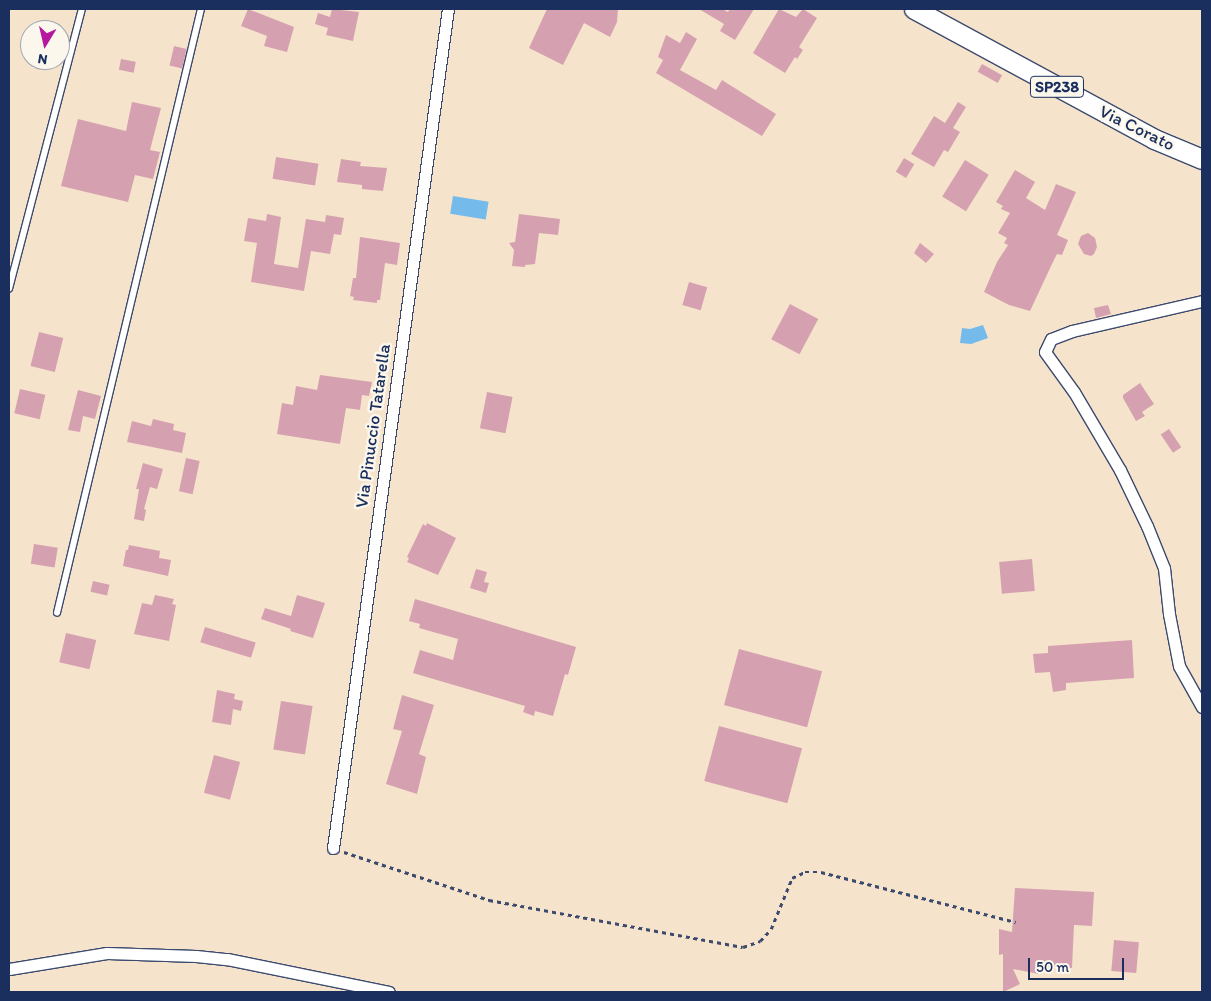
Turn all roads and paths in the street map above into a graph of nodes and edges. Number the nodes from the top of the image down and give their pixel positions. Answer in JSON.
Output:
{"nodes":[{"id":1,"x":82,"y":9,"type":"edge"},
{"id":2,"x":201,"y":9,"type":"edge"},
{"id":3,"x":448,"y":9,"type":"edge"},
{"id":4,"x":914,"y":9,"type":"edge"},
{"id":5,"x":1202,"y":159,"type":"edge"},
{"id":6,"x":9,"y":289,"type":"edge"},
{"id":7,"x":1202,"y":301,"type":"edge"},
{"id":8,"x":57,"y":614,"type":"dead end"},
{"id":9,"x":1202,"y":706,"type":"edge"},
{"id":10,"x":333,"y":848,"type":"joint"},
{"id":11,"x":1016,"y":922,"type":"dead end"},
{"id":12,"x":9,"y":969,"type":"edge"},
{"id":13,"x":389,"y":992,"type":"edge"}],
"edges":[{"from":1,"to":6,"type":"lane"},
{"from":2,"to":8,"type":"lane"},
{"from":3,"to":10,"type":"street","name":"Via Pinuccio Tatarella"},
{"from":4,"to":5,"type":"main road","name":"Via Corato","number":"SP238"},
{"from":7,"to":9,"type":"street"},
{"from":10,"to":11,"type":"path"},
{"from":12,"to":13,"type":"street"}]}
